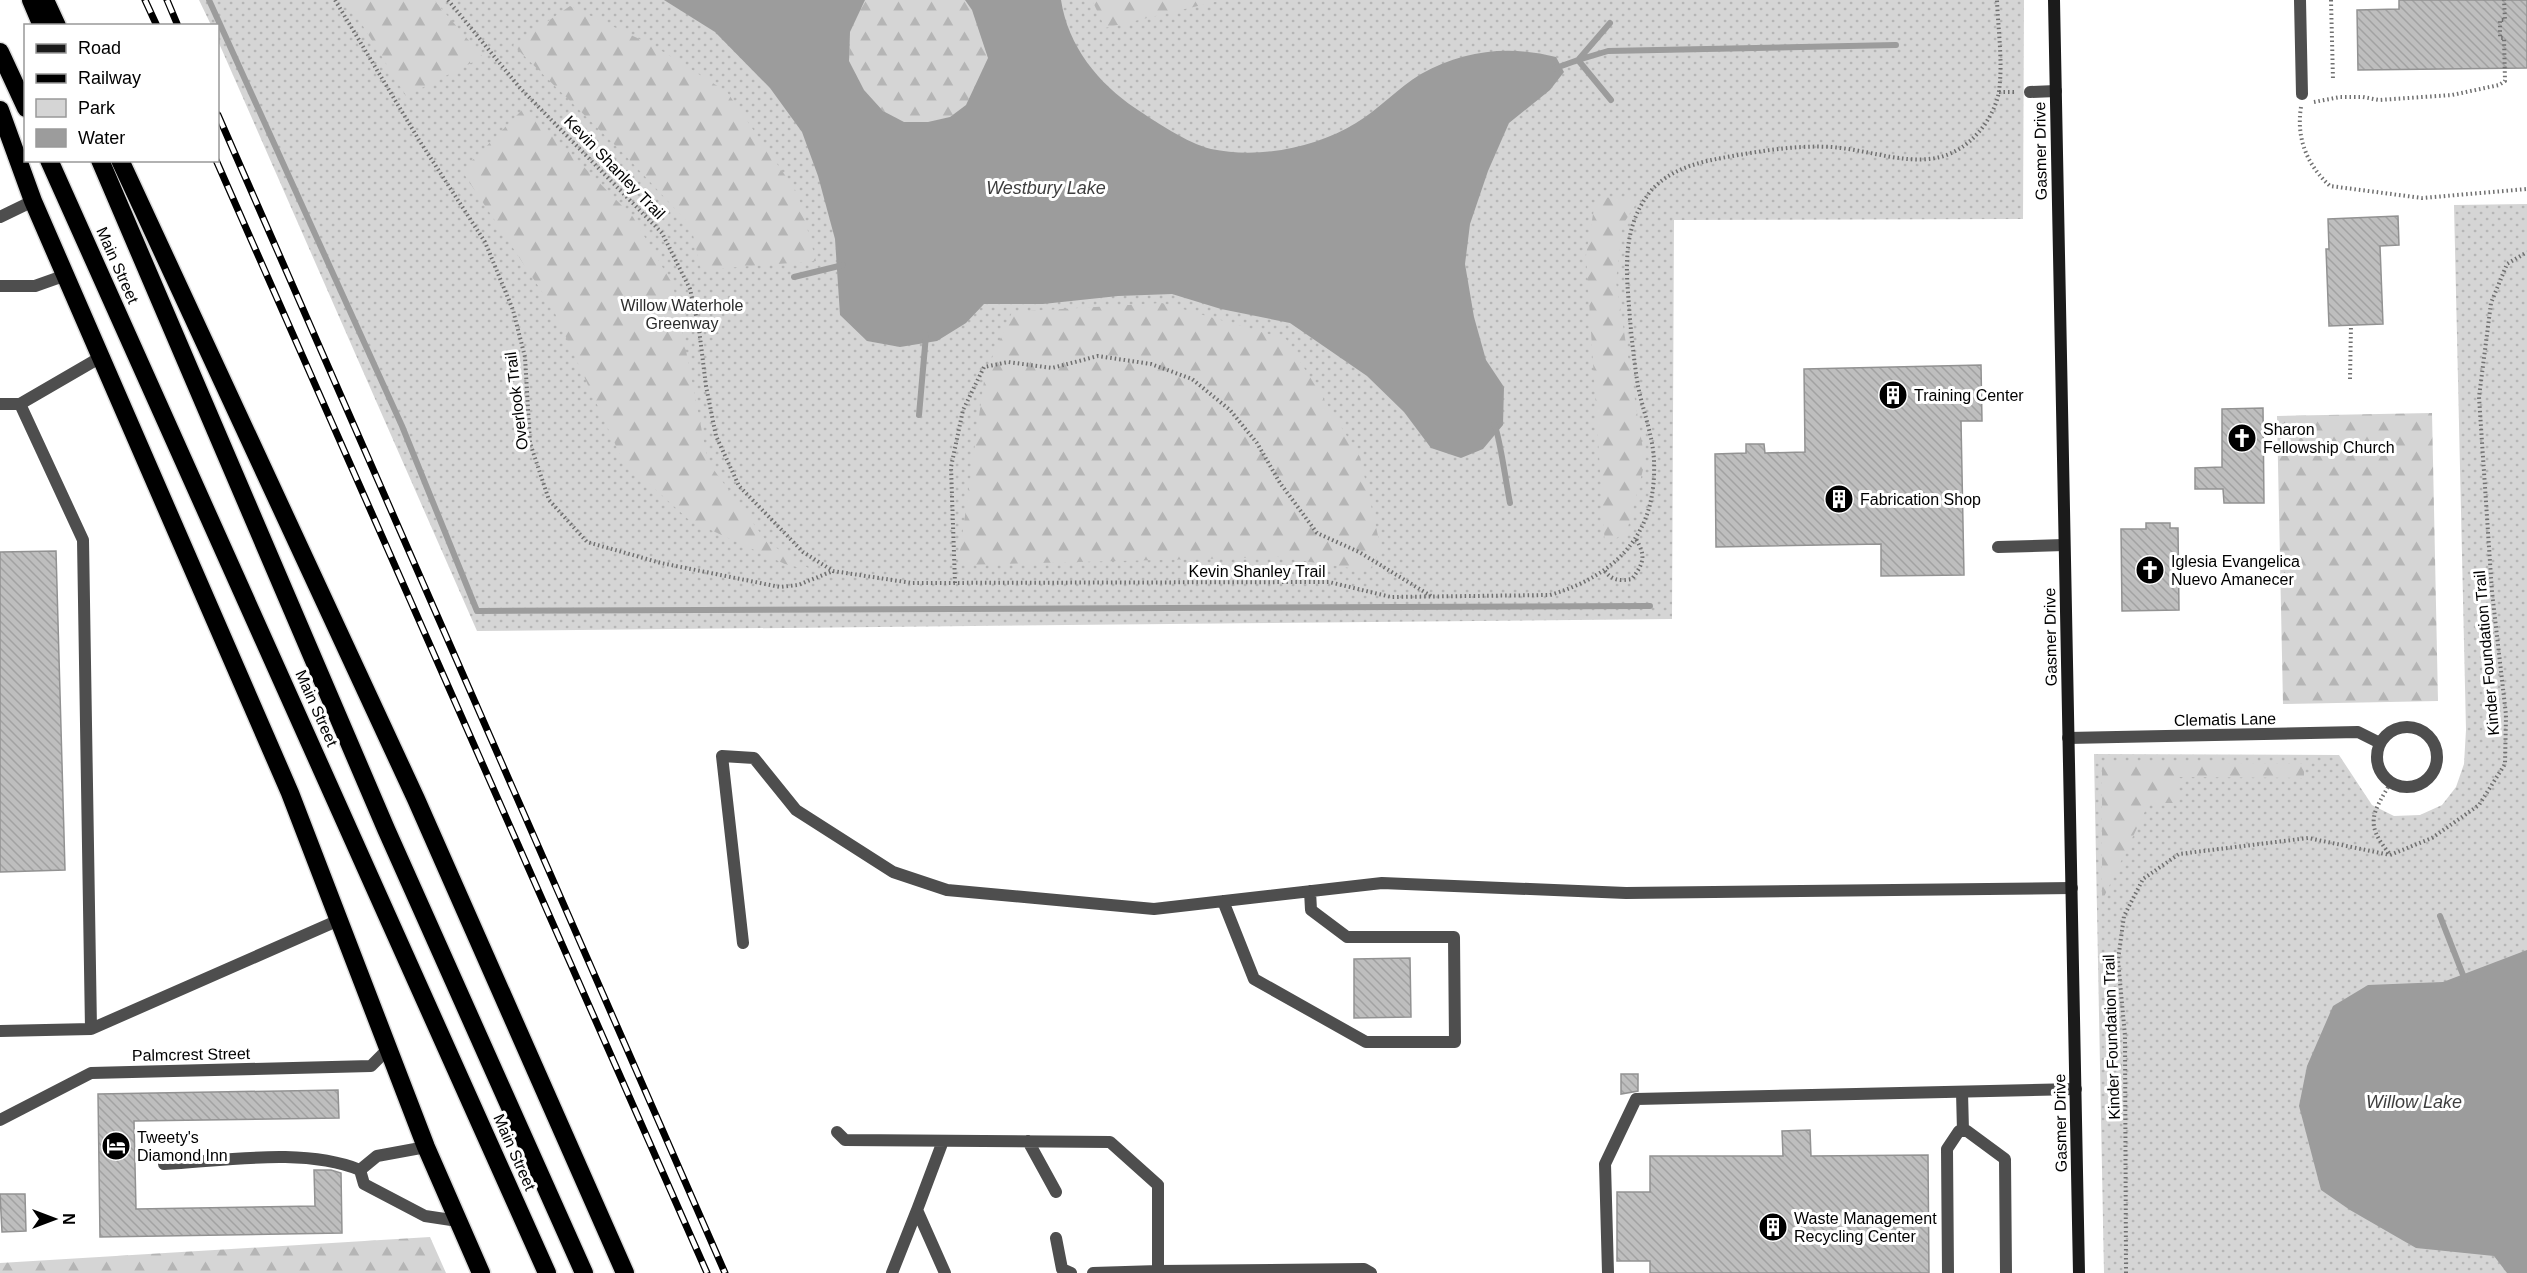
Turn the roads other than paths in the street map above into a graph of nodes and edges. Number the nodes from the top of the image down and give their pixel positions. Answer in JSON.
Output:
{"nodes":[{"id":1,"x":31,"y":0,"type":"edge"},
{"id":2,"x":45,"y":0,"type":"edge"},
{"id":3,"x":2054,"y":0,"type":"edge"},
{"id":4,"x":2300,"y":0,"type":"edge"},
{"id":5,"x":41,"y":24,"type":"edge"},
{"id":6,"x":56,"y":24,"type":"edge"},
{"id":7,"x":0,"y":52,"type":"edge"},
{"id":8,"x":2056,"y":91,"type":"junction"},
{"id":9,"x":2030,"y":92,"type":"dead end"},
{"id":10,"x":2302,"y":98,"type":"road end"},
{"id":11,"x":24,"y":104,"type":"edge"},
{"id":12,"x":0,"y":110,"type":"edge"},
{"id":13,"x":4,"y":132,"type":"edge"},
{"id":14,"x":51,"y":162,"type":"edge"},
{"id":15,"x":101,"y":162,"type":"edge"},
{"id":16,"x":121,"y":162,"type":"edge"},
{"id":17,"x":33,"y":201,"type":"junction"},
{"id":18,"x":0,"y":218,"type":"edge"},
{"id":19,"x":66,"y":275,"type":"junction"},
{"id":20,"x":0,"y":286,"type":"edge"},
{"id":21,"x":101,"y":357,"type":"junction"},
{"id":22,"x":0,"y":404,"type":"edge"},
{"id":23,"x":20,"y":404,"type":"junction"},
{"id":24,"x":2064,"y":545,"type":"junction"},
{"id":25,"x":1998,"y":547,"type":"dead end"},
{"id":26,"x":2068,"y":738,"type":"junction"},
{"id":27,"x":2380,"y":743,"type":"junction"},
{"id":28,"x":2072,"y":888,"type":"junction"},
{"id":29,"x":1310,"y":891,"type":"junction"},
{"id":30,"x":1223,"y":901,"type":"junction"},
{"id":31,"x":339,"y":920,"type":"junction"},
{"id":32,"x":743,"y":943,"type":"dead end"},
{"id":33,"x":91,"y":1029,"type":"junction"},
{"id":34,"x":0,"y":1031,"type":"edge"},
{"id":35,"x":387,"y":1050,"type":"junction"},
{"id":36,"x":2076,"y":1089,"type":"junction"},
{"id":37,"x":1962,"y":1092,"type":"junction"},
{"id":38,"x":0,"y":1120,"type":"edge"},
{"id":39,"x":1963,"y":1131,"type":"junction"},
{"id":40,"x":837,"y":1132,"type":"dead end"},
{"id":41,"x":943,"y":1141,"type":"junction"},
{"id":42,"x":1028,"y":1141,"type":"junction"},
{"id":43,"x":426,"y":1148,"type":"junction"},
{"id":44,"x":164,"y":1164,"type":"dead end"},
{"id":45,"x":360,"y":1170,"type":"junction"},
{"id":46,"x":1056,"y":1192,"type":"dead end"},
{"id":47,"x":917,"y":1210,"type":"junction"},
{"id":48,"x":458,"y":1221,"type":"junction"},
{"id":49,"x":1056,"y":1238,"type":"dead end"},
{"id":50,"x":1158,"y":1271,"type":"junction"},
{"id":51,"x":1200,"y":1272,"type":"edge"},
{"id":52,"x":482,"y":1273,"type":"edge"},
{"id":53,"x":547,"y":1273,"type":"edge"},
{"id":54,"x":584,"y":1273,"type":"edge"},
{"id":55,"x":625,"y":1273,"type":"edge"},
{"id":56,"x":892,"y":1273,"type":"edge"},
{"id":57,"x":945,"y":1273,"type":"edge"},
{"id":58,"x":1071,"y":1273,"type":"edge"},
{"id":59,"x":1093,"y":1273,"type":"edge"},
{"id":60,"x":1371,"y":1273,"type":"edge"},
{"id":61,"x":1608,"y":1273,"type":"edge"},
{"id":62,"x":1948,"y":1273,"type":"edge"},
{"id":63,"x":2006,"y":1273,"type":"edge"},
{"id":64,"x":2079,"y":1273,"type":"edge"}],
"edges":[{"from":1,"to":5,"type":"highway"},
{"from":2,"to":6,"type":"highway"},
{"from":3,"to":8,"type":"street","name":"Gasmer Drive"},
{"from":4,"to":10,"type":"street"},
{"from":7,"to":11,"type":"highway"},
{"from":8,"to":9,"type":"street"},
{"from":8,"to":24,"type":"street","name":"Gasmer Drive"},
{"from":12,"to":13,"type":"highway"},
{"from":13,"to":17,"type":"highway"},
{"from":14,"to":53,"type":"highway","name":"Main Street"},
{"from":15,"to":54,"type":"highway","name":"Main Street"},
{"from":16,"to":55,"type":"highway"},
{"from":17,"to":18,"type":"street"},
{"from":17,"to":19,"type":"highway"},
{"from":19,"to":20,"type":"street"},
{"from":19,"to":21,"type":"highway"},
{"from":21,"to":23,"type":"street"},
{"from":21,"to":31,"type":"highway"},
{"from":22,"to":23,"type":"street"},
{"from":23,"to":33,"type":"street"},
{"from":24,"to":25,"type":"street"},
{"from":24,"to":26,"type":"street","name":"Gasmer Drive"},
{"from":26,"to":27,"type":"street","name":"Clematis Lane"},
{"from":26,"to":28,"type":"street","name":"Gasmer Drive"},
{"from":27,"to":27,"type":"street"},
{"from":28,"to":29,"type":"street"},
{"from":28,"to":36,"type":"street","name":"Gasmer Drive"},
{"from":29,"to":30,"type":"street"},
{"from":29,"to":30,"type":"street"},
{"from":30,"to":32,"type":"street"},
{"from":31,"to":33,"type":"street"},
{"from":31,"to":35,"type":"highway"},
{"from":33,"to":34,"type":"street"},
{"from":35,"to":38,"type":"street","name":"Palmcrest Street"},
{"from":35,"to":43,"type":"highway"},
{"from":36,"to":37,"type":"street"},
{"from":36,"to":64,"type":"street","name":"Gasmer Drive"},
{"from":37,"to":39,"type":"street"},
{"from":37,"to":61,"type":"street"},
{"from":39,"to":62,"type":"street"},
{"from":39,"to":63,"type":"street"},
{"from":40,"to":41,"type":"street"},
{"from":41,"to":42,"type":"street"},
{"from":41,"to":47,"type":"street"},
{"from":42,"to":46,"type":"street"},
{"from":42,"to":50,"type":"street"},
{"from":43,"to":45,"type":"street"},
{"from":43,"to":48,"type":"highway"},
{"from":44,"to":45,"type":"street"},
{"from":45,"to":48,"type":"street"},
{"from":47,"to":56,"type":"street"},
{"from":47,"to":57,"type":"street"},
{"from":48,"to":52,"type":"highway"},
{"from":49,"to":58,"type":"street"},
{"from":50,"to":51,"type":"street"},
{"from":50,"to":59,"type":"street"},
{"from":51,"to":60,"type":"street"}]}
